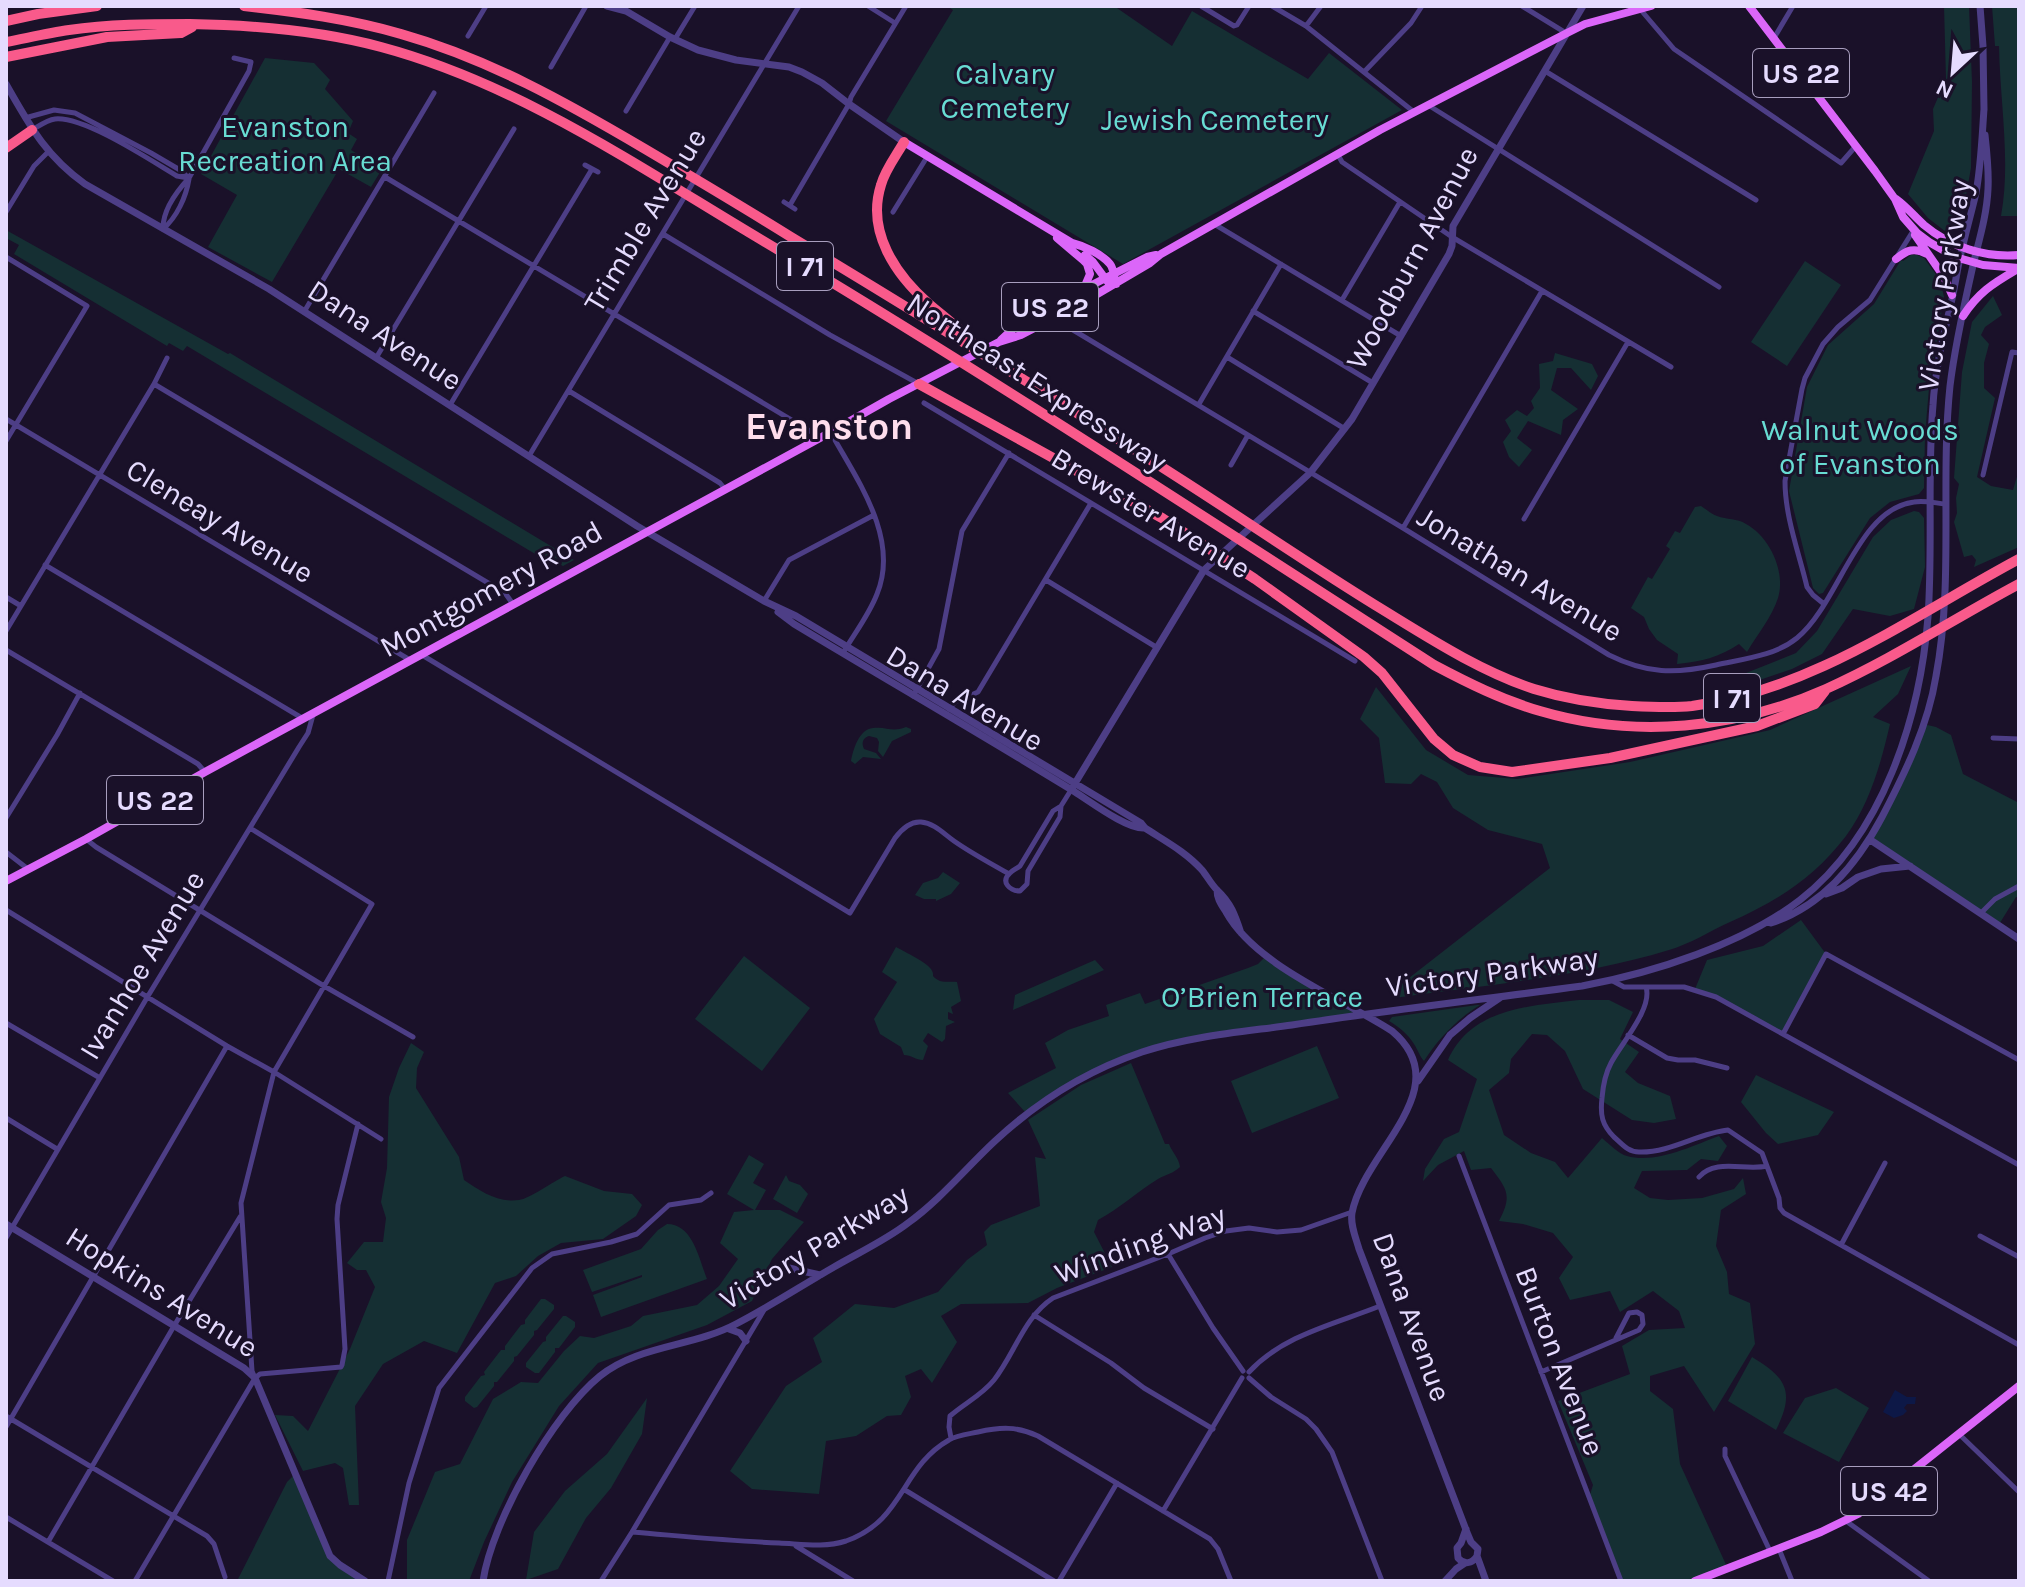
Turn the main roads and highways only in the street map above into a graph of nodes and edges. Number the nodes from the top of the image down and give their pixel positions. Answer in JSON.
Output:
{"nodes":[{"id":1,"x":97,"y":6,"type":"edge"},
{"id":2,"x":244,"y":6,"type":"edge"},
{"id":3,"x":1651,"y":6,"type":"edge"},
{"id":4,"x":1749,"y":6,"type":"edge"},
{"id":5,"x":6,"y":21,"type":"edge"},
{"id":6,"x":197,"y":24,"type":"junction"},
{"id":7,"x":6,"y":42,"type":"edge"},
{"id":8,"x":6,"y":57,"type":"edge"},
{"id":9,"x":32,"y":130,"type":"road end"},
{"id":10,"x":904,"y":142,"type":"joint"},
{"id":11,"x":6,"y":148,"type":"edge"},
{"id":12,"x":1895,"y":199,"type":"junction"},
{"id":13,"x":1916,"y":227,"type":"junction"},
{"id":14,"x":1049,"y":229,"type":"junction"},
{"id":15,"x":1928,"y":254,"type":"junction"},
{"id":16,"x":2019,"y":255,"type":"edge"},
{"id":17,"x":1896,"y":259,"type":"road end"},
{"id":18,"x":2019,"y":268,"type":"edge"},
{"id":19,"x":1111,"y":281,"type":"junction"},
{"id":20,"x":1084,"y":289,"type":"junction"},
{"id":21,"x":1952,"y":295,"type":"road end"},
{"id":22,"x":1963,"y":316,"type":"road end"},
{"id":23,"x":999,"y":342,"type":"junction"},
{"id":24,"x":977,"y":349,"type":"junction"},
{"id":25,"x":919,"y":384,"type":"junction"},
{"id":26,"x":2019,"y":559,"type":"edge"},
{"id":27,"x":2019,"y":584,"type":"edge"},
{"id":28,"x":1828,"y":688,"type":"junction"},
{"id":29,"x":6,"y":881,"type":"edge"},
{"id":30,"x":2019,"y":1386,"type":"edge"},
{"id":31,"x":1695,"y":1581,"type":"edge"}],
"edges":[{"from":1,"to":5,"type":"highway"},
{"from":2,"to":24,"type":"highway","name":"Northeast Expressway","number":"I 71"},
{"from":3,"to":19,"type":"main road","name":"Montgomery Road","number":"US 22"},
{"from":4,"to":12,"type":"main road","number":"US 22"},
{"from":6,"to":7,"type":"highway","name":"Northeast Expressway","number":"I 71"},
{"from":6,"to":8,"type":"highway"},
{"from":6,"to":28,"type":"highway","name":"Northeast Expressway","number":"I 71"},
{"from":9,"to":11,"type":"highway"},
{"from":10,"to":14,"type":"main road"},
{"from":10,"to":24,"type":"highway"},
{"from":12,"to":13,"type":"main road","number":"US 22"},
{"from":12,"to":13,"type":"main road","number":"US 22"},
{"from":13,"to":15,"type":"main road"},
{"from":13,"to":16,"type":"main road","number":"US 22"},
{"from":13,"to":18,"type":"main road","number":"US 22"},
{"from":14,"to":19,"type":"main road"},
{"from":14,"to":20,"type":"main road"},
{"from":15,"to":17,"type":"main road"},
{"from":15,"to":21,"type":"main road"},
{"from":18,"to":22,"type":"main road"},
{"from":19,"to":20,"type":"main road","name":"Montgomery Road","number":"US 22"},
{"from":19,"to":23,"type":"main road","name":"Montgomery Road","number":"US 22"},
{"from":20,"to":23,"type":"main road","name":"Montgomery Road","number":"US 22"},
{"from":23,"to":25,"type":"main road","name":"Montgomery Road","number":"US 22"},
{"from":24,"to":26,"type":"highway","name":"Northeast Expressway","number":"I 71"},
{"from":25,"to":28,"type":"highway"},
{"from":25,"to":29,"type":"main road","name":"Montgomery Road","number":"US 22"},
{"from":27,"to":28,"type":"highway","name":"Northeast Expressway","number":"I 71"},
{"from":30,"to":31,"type":"main road","number":"US 42"}]}
